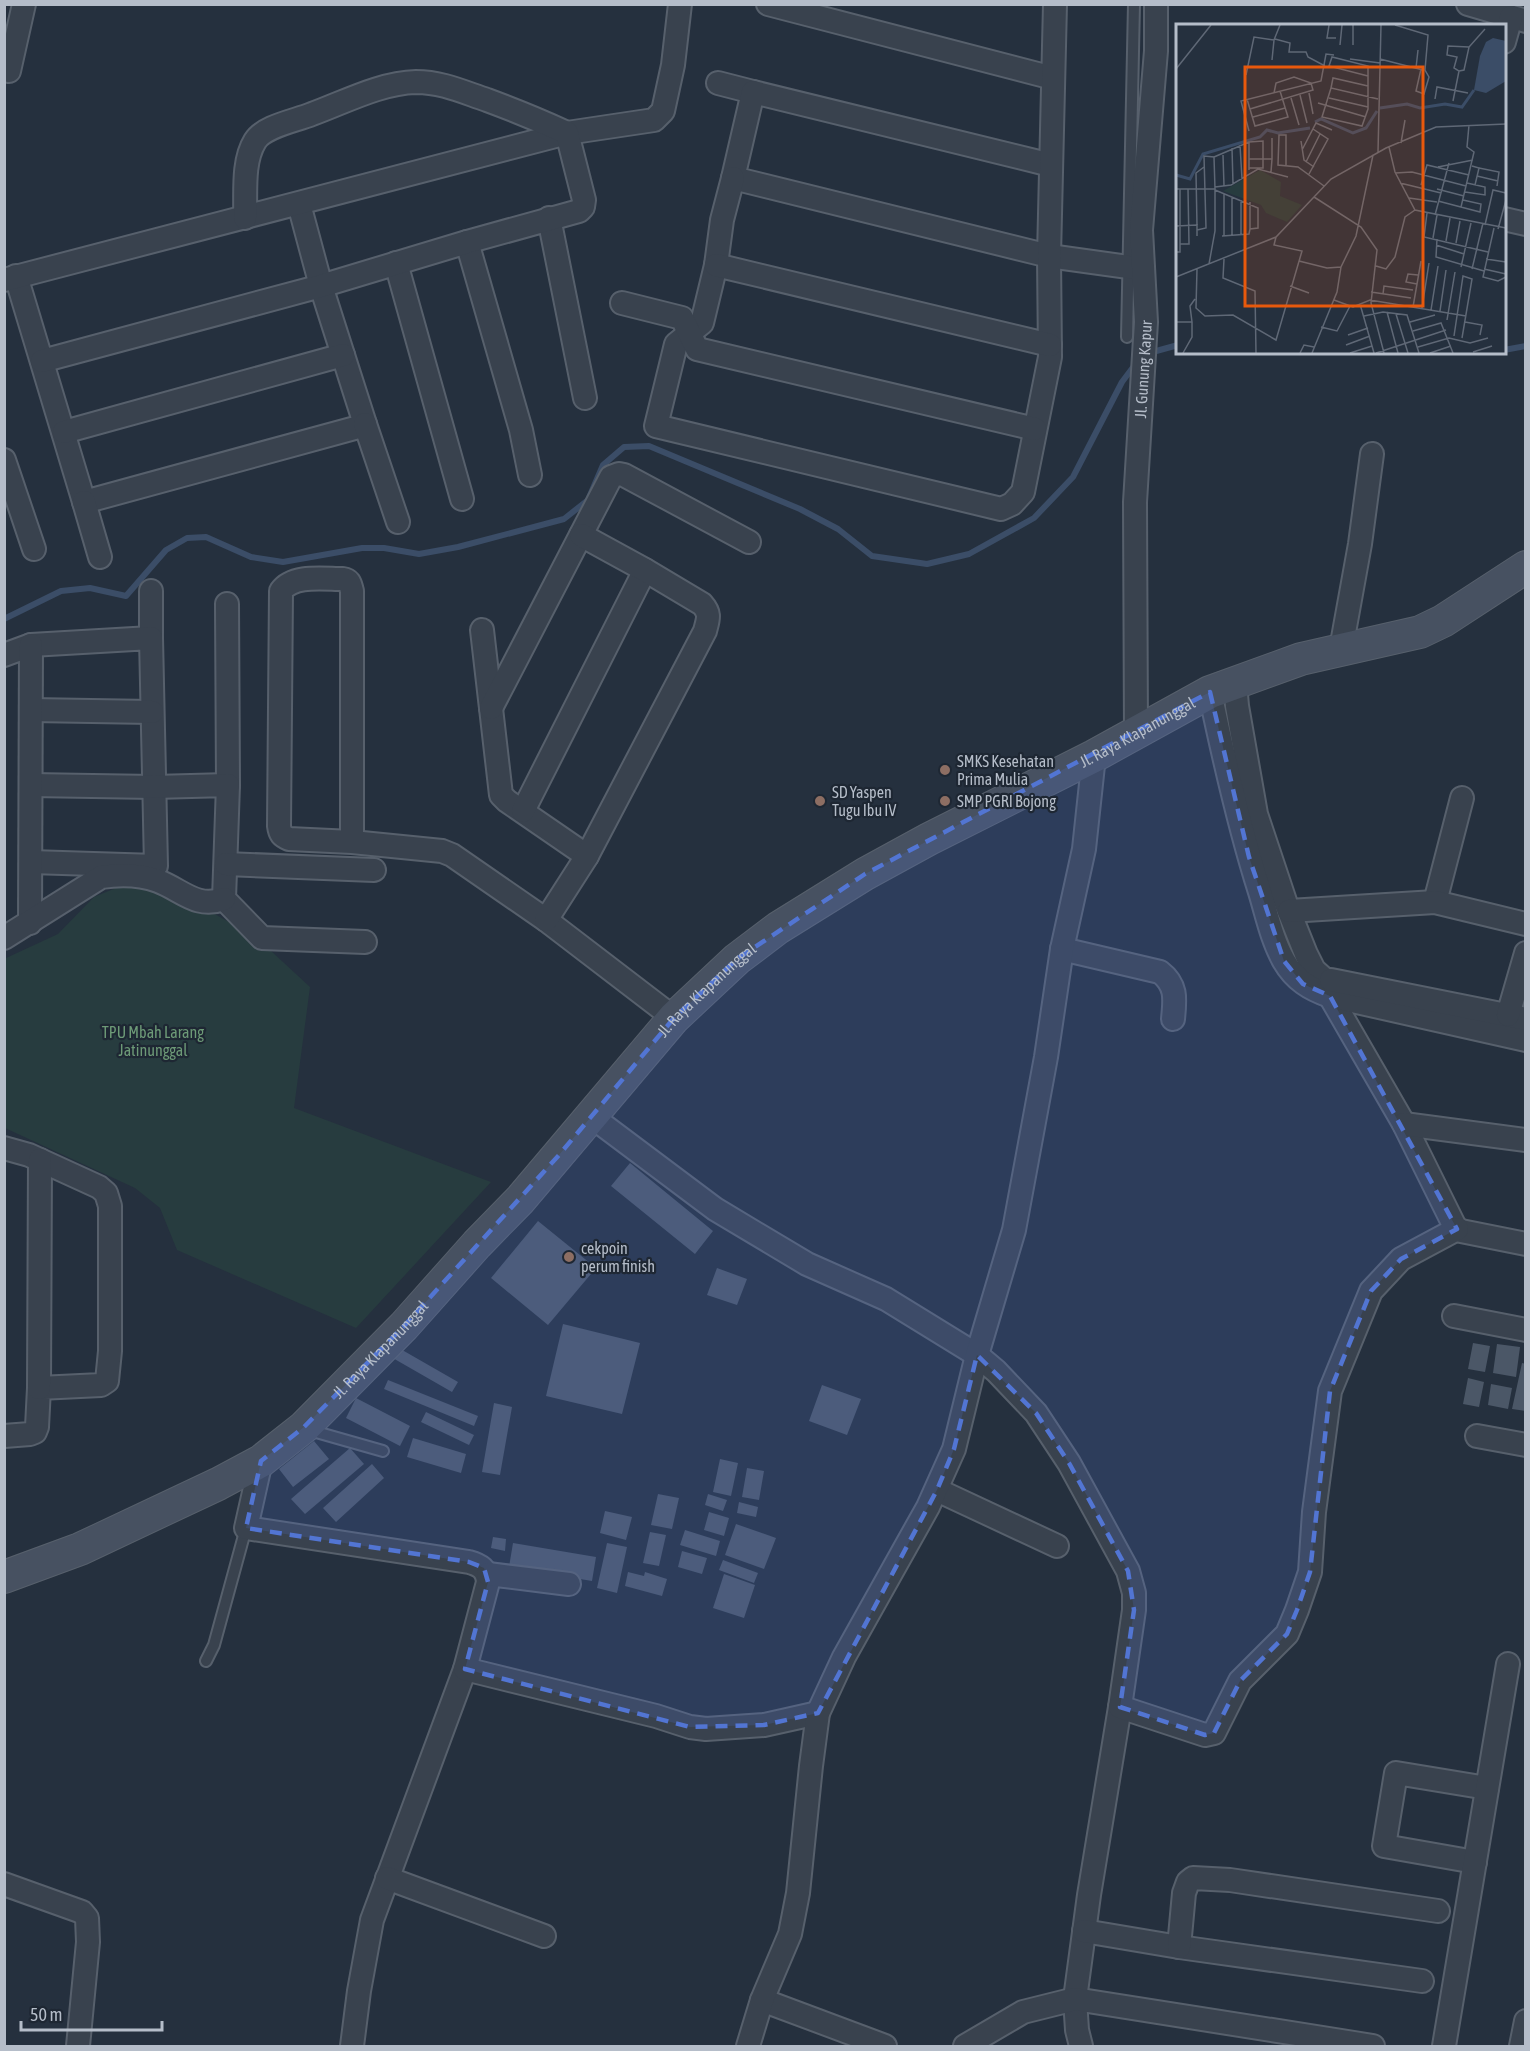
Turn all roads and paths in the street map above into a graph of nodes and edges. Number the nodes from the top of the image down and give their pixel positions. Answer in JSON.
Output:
{"nodes":[{"id":1,"x":24,"y":4,"type":"edge"},
{"id":2,"x":680,"y":4,"type":"edge"},
{"id":3,"x":768,"y":4,"type":"edge"},
{"id":4,"x":1055,"y":4,"type":"edge"},
{"id":5,"x":1134,"y":4,"type":"edge"},
{"id":6,"x":1156,"y":4,"type":"edge"},
{"id":7,"x":1468,"y":5,"type":"edge"},
{"id":8,"x":1518,"y":19,"type":"edge"},
{"id":9,"x":1506,"y":39,"type":"edge"},
{"id":10,"x":9,"y":71,"type":"dead end"},
{"id":11,"x":1053,"y":78,"type":"junction"},
{"id":12,"x":718,"y":83,"type":"dead end"},
{"id":13,"x":753,"y":92,"type":"junction"},
{"id":14,"x":567,"y":133,"type":"junction"},
{"id":15,"x":1051,"y":165,"type":"junction"},
{"id":16,"x":733,"y":178,"type":"junction"},
{"id":17,"x":300,"y":204,"type":"junction"},
{"id":18,"x":245,"y":218,"type":"junction"},
{"id":19,"x":549,"y":218,"type":"junction"},
{"id":20,"x":1506,"y":219,"type":"edge"},
{"id":21,"x":1526,"y":224,"type":"edge"},
{"id":22,"x":467,"y":242,"type":"junction"},
{"id":23,"x":1049,"y":256,"type":"junction"},
{"id":24,"x":396,"y":263,"type":"junction"},
{"id":25,"x":716,"y":265,"type":"junction"},
{"id":26,"x":1135,"y":268,"type":"junction"},
{"id":27,"x":10,"y":278,"type":"edge"},
{"id":28,"x":321,"y":286,"type":"junction"},
{"id":29,"x":622,"y":303,"type":"dead end"},
{"id":30,"x":690,"y":333,"type":"junction"},
{"id":31,"x":1127,"y":337,"type":"dead end"},
{"id":32,"x":1050,"y":345,"type":"junction"},
{"id":33,"x":343,"y":354,"type":"junction"},
{"id":34,"x":42,"y":361,"type":"junction"},
{"id":35,"x":585,"y":398,"type":"dead end"},
{"id":36,"x":365,"y":424,"type":"junction"},
{"id":37,"x":1035,"y":429,"type":"junction"},
{"id":38,"x":64,"y":432,"type":"junction"},
{"id":39,"x":1372,"y":454,"type":"dead end"},
{"id":40,"x":4,"y":460,"type":"edge"},
{"id":41,"x":530,"y":475,"type":"dead end"},
{"id":42,"x":462,"y":499,"type":"dead end"},
{"id":43,"x":84,"y":502,"type":"junction"},
{"id":44,"x":398,"y":522,"type":"dead end"},
{"id":45,"x":581,"y":535,"type":"junction"},
{"id":46,"x":749,"y":542,"type":"dead end"},
{"id":47,"x":34,"y":549,"type":"dead end"},
{"id":48,"x":100,"y":557,"type":"dead end"},
{"id":49,"x":1526,"y":567,"type":"edge"},
{"id":50,"x":645,"y":570,"type":"junction"},
{"id":51,"x":152,"y":591,"type":"dead end"},
{"id":52,"x":227,"y":604,"type":"dead end"},
{"id":53,"x":482,"y":630,"type":"dead end"},
{"id":54,"x":152,"y":638,"type":"junction"},
{"id":55,"x":31,"y":645,"type":"junction"},
{"id":56,"x":1341,"y":649,"type":"junction"},
{"id":57,"x":4,"y":655,"type":"edge"},
{"id":58,"x":1222,"y":687,"type":"junction"},
{"id":59,"x":491,"y":708,"type":"junction"},
{"id":60,"x":31,"y":710,"type":"junction"},
{"id":61,"x":152,"y":712,"type":"junction"},
{"id":62,"x":1136,"y":733,"type":"junction"},
{"id":63,"x":1094,"y":756,"type":"junction"},
{"id":64,"x":31,"y":785,"type":"junction"},
{"id":65,"x":228,"y":785,"type":"junction"},
{"id":66,"x":154,"y":787,"type":"junction"},
{"id":67,"x":1462,"y":798,"type":"dead end"},
{"id":68,"x":523,"y":811,"type":"junction"},
{"id":69,"x":352,"y":842,"type":"junction"},
{"id":70,"x":587,"y":856,"type":"junction"},
{"id":71,"x":31,"y":862,"type":"junction"},
{"id":72,"x":226,"y":864,"type":"junction"},
{"id":73,"x":374,"y":870,"type":"dead end"},
{"id":74,"x":156,"y":873,"type":"junction"},
{"id":75,"x":224,"y":899,"type":"junction"},
{"id":76,"x":1435,"y":902,"type":"junction"},
{"id":77,"x":1289,"y":911,"type":"junction"},
{"id":78,"x":546,"y":920,"type":"junction"},
{"id":79,"x":30,"y":923,"type":"junction"},
{"id":80,"x":1526,"y":924,"type":"edge"},
{"id":81,"x":4,"y":938,"type":"edge"},
{"id":82,"x":365,"y":942,"type":"dead end"},
{"id":83,"x":1062,"y":949,"type":"junction"},
{"id":84,"x":1526,"y":952,"type":"edge"},
{"id":85,"x":1327,"y":987,"type":"junction"},
{"id":86,"x":1517,"y":1017,"type":"edge"},
{"id":87,"x":674,"y":1018,"type":"junction"},
{"id":88,"x":1173,"y":1018,"type":"dead end"},
{"id":89,"x":1526,"y":1040,"type":"edge"},
{"id":90,"x":591,"y":1116,"type":"junction"},
{"id":91,"x":1404,"y":1125,"type":"junction"},
{"id":92,"x":1526,"y":1140,"type":"edge"},
{"id":93,"x":4,"y":1148,"type":"edge"},
{"id":94,"x":40,"y":1160,"type":"junction"},
{"id":95,"x":1457,"y":1229,"type":"junction"},
{"id":96,"x":1526,"y":1244,"type":"edge"},
{"id":97,"x":1454,"y":1316,"type":"dead end"},
{"id":98,"x":1526,"y":1330,"type":"edge"},
{"id":99,"x":976,"y":1355,"type":"junction"},
{"id":100,"x":39,"y":1388,"type":"junction"},
{"id":101,"x":304,"y":1427,"type":"junction"},
{"id":102,"x":4,"y":1436,"type":"edge"},
{"id":103,"x":1477,"y":1436,"type":"dead end"},
{"id":104,"x":1526,"y":1445,"type":"edge"},
{"id":105,"x":383,"y":1450,"type":"dead end"},
{"id":106,"x":261,"y":1461,"type":"junction"},
{"id":107,"x":937,"y":1490,"type":"junction"},
{"id":108,"x":246,"y":1528,"type":"junction"},
{"id":109,"x":1058,"y":1546,"type":"dead end"},
{"id":110,"x":488,"y":1574,"type":"junction"},
{"id":111,"x":4,"y":1577,"type":"edge"},
{"id":112,"x":569,"y":1584,"type":"dead end"},
{"id":113,"x":206,"y":1660,"type":"dead end"},
{"id":114,"x":1508,"y":1664,"type":"dead end"},
{"id":115,"x":465,"y":1669,"type":"junction"},
{"id":116,"x":1120,"y":1707,"type":"junction"},
{"id":117,"x":818,"y":1713,"type":"junction"},
{"id":118,"x":1487,"y":1788,"type":"junction"},
{"id":119,"x":1475,"y":1862,"type":"junction"},
{"id":120,"x":387,"y":1878,"type":"junction"},
{"id":121,"x":4,"y":1884,"type":"edge"},
{"id":122,"x":1438,"y":1911,"type":"dead end"},
{"id":123,"x":1084,"y":1931,"type":"junction"},
{"id":124,"x":544,"y":1936,"type":"dead end"},
{"id":125,"x":1179,"y":1947,"type":"junction"},
{"id":126,"x":1422,"y":1981,"type":"dead end"},
{"id":127,"x":1075,"y":1999,"type":"junction"},
{"id":128,"x":762,"y":2000,"type":"junction"},
{"id":129,"x":1526,"y":2021,"type":"edge"},
{"id":130,"x":990,"y":2039,"type":"edge"},
{"id":131,"x":78,"y":2046,"type":"edge"},
{"id":132,"x":352,"y":2046,"type":"edge"},
{"id":133,"x":748,"y":2046,"type":"edge"},
{"id":134,"x":885,"y":2046,"type":"edge"},
{"id":135,"x":965,"y":2046,"type":"edge"},
{"id":136,"x":1082,"y":2046,"type":"edge"},
{"id":137,"x":1373,"y":2046,"type":"edge"},
{"id":138,"x":1444,"y":2046,"type":"edge"},
{"id":139,"x":1521,"y":2046,"type":"edge"}],
"edges":[{"from":1,"to":10,"type":"street"},
{"from":2,"to":14,"type":"street"},
{"from":3,"to":11,"type":"street"},
{"from":4,"to":11,"type":"street"},
{"from":5,"to":26,"type":"lane"},
{"from":6,"to":26,"type":"street","name":"Jl. Gunung Kapur"},
{"from":7,"to":8,"type":"street"},
{"from":8,"to":9,"type":"street"},
{"from":11,"to":15,"type":"street"},
{"from":12,"to":13,"type":"street"},
{"from":13,"to":15,"type":"street"},
{"from":13,"to":16,"type":"street"},
{"from":14,"to":17,"type":"street"},
{"from":14,"to":18,"type":"street"},
{"from":14,"to":19,"type":"street"},
{"from":15,"to":23,"type":"street"},
{"from":16,"to":23,"type":"street"},
{"from":16,"to":25,"type":"street"},
{"from":17,"to":18,"type":"street"},
{"from":17,"to":28,"type":"street"},
{"from":18,"to":27,"type":"street"},
{"from":19,"to":22,"type":"street"},
{"from":19,"to":35,"type":"street"},
{"from":20,"to":21,"type":"street"},
{"from":22,"to":24,"type":"street"},
{"from":22,"to":41,"type":"street"},
{"from":23,"to":26,"type":"street"},
{"from":23,"to":32,"type":"street"},
{"from":24,"to":28,"type":"street"},
{"from":24,"to":42,"type":"street"},
{"from":25,"to":30,"type":"street"},
{"from":25,"to":32,"type":"street"},
{"from":26,"to":31,"type":"lane"},
{"from":26,"to":62,"type":"street","name":"Jl. Gunung Kapur"},
{"from":27,"to":34,"type":"street"},
{"from":28,"to":33,"type":"street"},
{"from":28,"to":34,"type":"street"},
{"from":29,"to":30,"type":"street"},
{"from":30,"to":37,"type":"street"},
{"from":30,"to":37,"type":"street"},
{"from":32,"to":37,"type":"street"},
{"from":33,"to":36,"type":"street"},
{"from":33,"to":38,"type":"street"},
{"from":34,"to":38,"type":"street"},
{"from":36,"to":43,"type":"street"},
{"from":36,"to":44,"type":"street"},
{"from":38,"to":43,"type":"street"},
{"from":39,"to":56,"type":"street"},
{"from":40,"to":47,"type":"street"},
{"from":43,"to":48,"type":"street"},
{"from":45,"to":46,"type":"street"},
{"from":45,"to":50,"type":"street"},
{"from":45,"to":59,"type":"street"},
{"from":49,"to":56,"type":"street","name":"Jl. Raya Klapanunggal"},
{"from":50,"to":68,"type":"street"},
{"from":50,"to":70,"type":"street"},
{"from":51,"to":54,"type":"street"},
{"from":52,"to":65,"type":"street"},
{"from":53,"to":59,"type":"street"},
{"from":54,"to":55,"type":"street"},
{"from":54,"to":61,"type":"street"},
{"from":55,"to":57,"type":"street"},
{"from":55,"to":60,"type":"street"},
{"from":56,"to":58,"type":"street","name":"Jl. Raya Klapanunggal"},
{"from":58,"to":62,"type":"street","name":"Jl. Raya Klapanunggal"},
{"from":58,"to":77,"type":"street"},
{"from":58,"to":85,"type":"street"},
{"from":59,"to":68,"type":"street"},
{"from":60,"to":61,"type":"street"},
{"from":60,"to":64,"type":"street"},
{"from":61,"to":66,"type":"street"},
{"from":62,"to":63,"type":"street","name":"Jl. Raya Klapanunggal"},
{"from":63,"to":83,"type":"street"},
{"from":63,"to":87,"type":"street","name":"Jl. Raya Klapanunggal"},
{"from":64,"to":66,"type":"street"},
{"from":64,"to":71,"type":"street"},
{"from":65,"to":66,"type":"street"},
{"from":65,"to":72,"type":"street"},
{"from":66,"to":74,"type":"street"},
{"from":67,"to":76,"type":"street"},
{"from":68,"to":70,"type":"street"},
{"from":69,"to":69,"type":"street"},
{"from":69,"to":78,"type":"street"},
{"from":70,"to":78,"type":"street"},
{"from":71,"to":74,"type":"street"},
{"from":71,"to":79,"type":"street"},
{"from":72,"to":73,"type":"street"},
{"from":72,"to":75,"type":"street"},
{"from":74,"to":75,"type":"street"},
{"from":74,"to":79,"type":"street"},
{"from":75,"to":82,"type":"street"},
{"from":76,"to":77,"type":"street"},
{"from":76,"to":80,"type":"street"},
{"from":77,"to":85,"type":"street"},
{"from":78,"to":87,"type":"street"},
{"from":79,"to":81,"type":"street"},
{"from":83,"to":88,"type":"street"},
{"from":83,"to":99,"type":"street"},
{"from":84,"to":86,"type":"street"},
{"from":85,"to":86,"type":"street"},
{"from":85,"to":89,"type":"street"},
{"from":85,"to":91,"type":"street"},
{"from":87,"to":90,"type":"street","name":"Jl. Raya Klapanunggal"},
{"from":90,"to":99,"type":"street"},
{"from":90,"to":101,"type":"street","name":"Jl. Raya Klapanunggal"},
{"from":91,"to":92,"type":"street"},
{"from":91,"to":95,"type":"street"},
{"from":93,"to":94,"type":"street"},
{"from":94,"to":100,"type":"street"},
{"from":94,"to":100,"type":"street"},
{"from":95,"to":96,"type":"street"},
{"from":95,"to":116,"type":"street"},
{"from":97,"to":98,"type":"street"},
{"from":99,"to":107,"type":"street"},
{"from":99,"to":116,"type":"street"},
{"from":100,"to":102,"type":"street"},
{"from":101,"to":105,"type":"lane"},
{"from":101,"to":106,"type":"street","name":"Jl. Raya Klapanunggal"},
{"from":103,"to":104,"type":"street"},
{"from":106,"to":108,"type":"street"},
{"from":106,"to":111,"type":"street","name":"Jl. Raya Klapanunggal"},
{"from":107,"to":109,"type":"street"},
{"from":107,"to":117,"type":"street"},
{"from":108,"to":110,"type":"street"},
{"from":108,"to":113,"type":"lane"},
{"from":110,"to":112,"type":"street"},
{"from":110,"to":115,"type":"street"},
{"from":114,"to":118,"type":"street"},
{"from":115,"to":117,"type":"street"},
{"from":115,"to":120,"type":"street"},
{"from":116,"to":123,"type":"street"},
{"from":117,"to":128,"type":"street"},
{"from":118,"to":119,"type":"street"},
{"from":118,"to":119,"type":"street"},
{"from":119,"to":138,"type":"street"},
{"from":120,"to":124,"type":"street"},
{"from":120,"to":132,"type":"street"},
{"from":121,"to":131,"type":"street"},
{"from":122,"to":125,"type":"street"},
{"from":123,"to":125,"type":"street"},
{"from":123,"to":127,"type":"street"},
{"from":125,"to":126,"type":"street"},
{"from":127,"to":130,"type":"street"},
{"from":127,"to":136,"type":"street"},
{"from":127,"to":137,"type":"street"},
{"from":128,"to":133,"type":"street"},
{"from":128,"to":134,"type":"street"},
{"from":129,"to":139,"type":"street"},
{"from":130,"to":135,"type":"street"}]}
